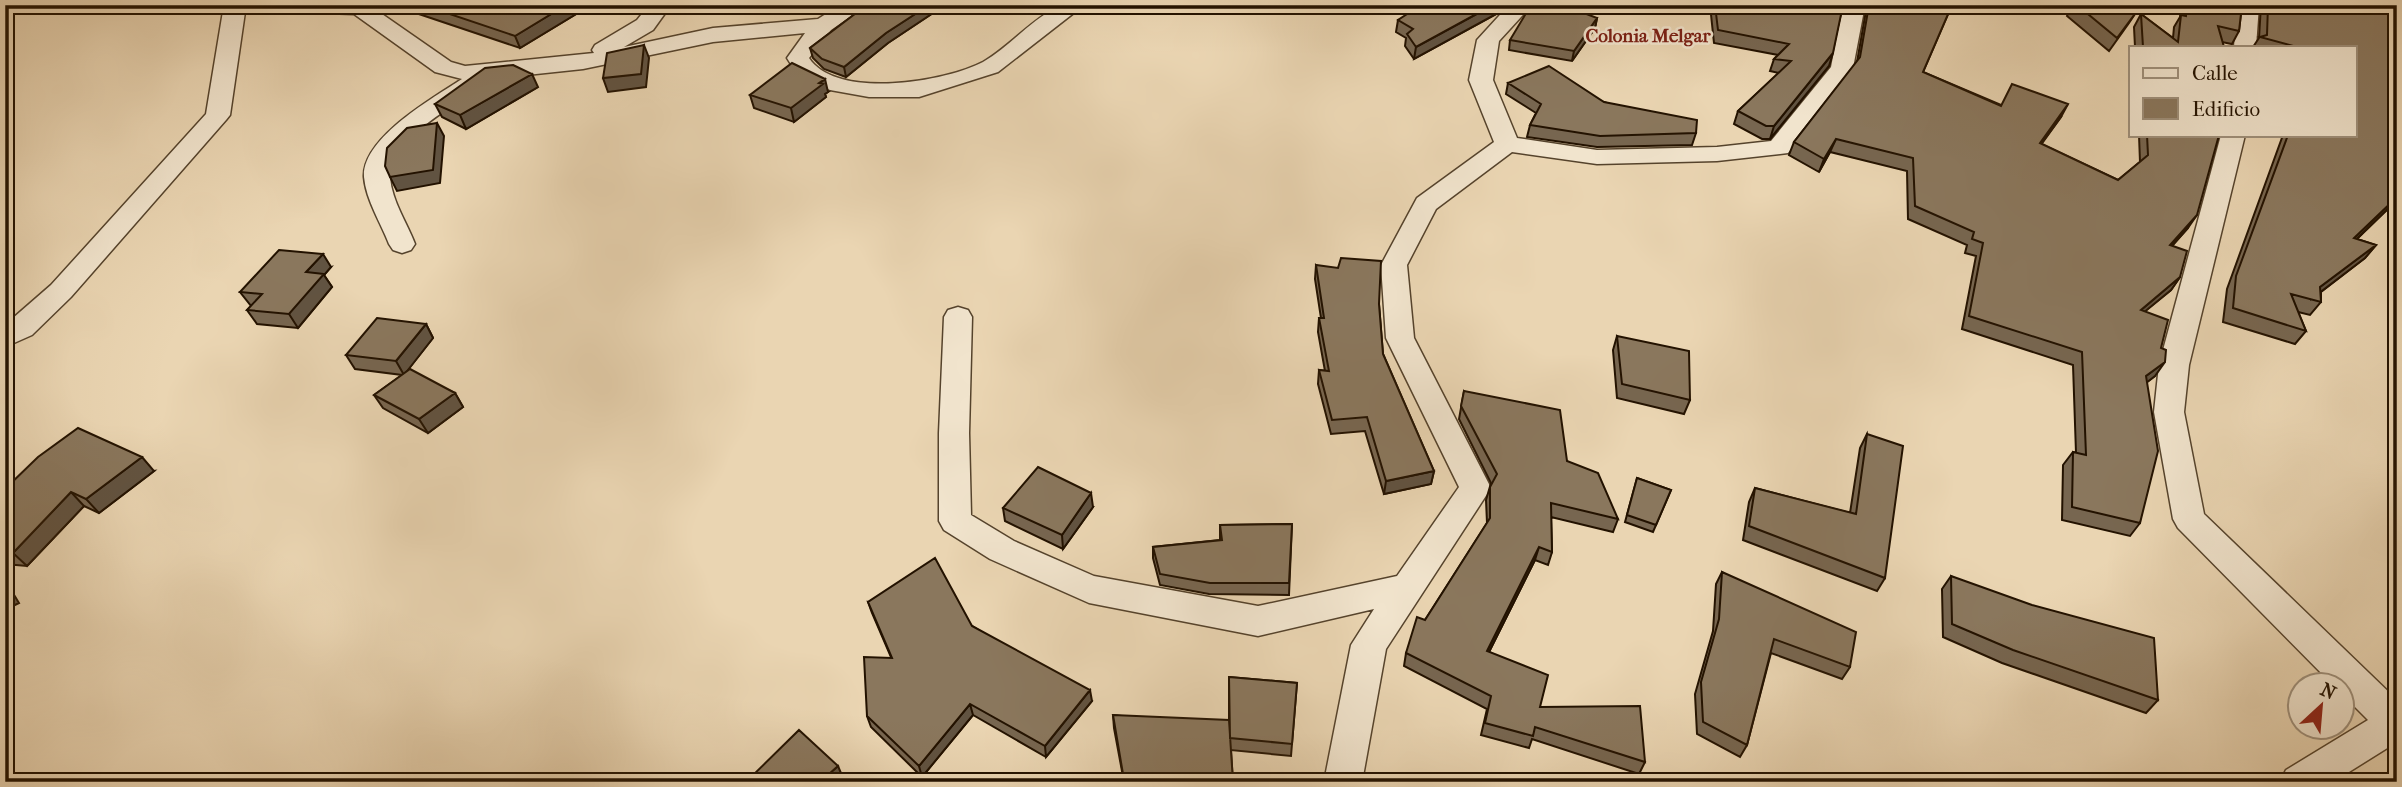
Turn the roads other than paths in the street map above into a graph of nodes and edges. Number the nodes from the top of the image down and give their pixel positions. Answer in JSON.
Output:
{"nodes":[{"id":1,"x":235,"y":5,"type":"edge"},
{"id":2,"x":265,"y":5,"type":"edge"},
{"id":3,"x":660,"y":5,"type":"edge"},
{"id":4,"x":856,"y":5,"type":"edge"},
{"id":5,"x":1073,"y":5,"type":"edge"},
{"id":6,"x":1521,"y":5,"type":"edge"},
{"id":7,"x":1854,"y":5,"type":"edge"},
{"id":8,"x":2248,"y":5,"type":"edge"},
{"id":9,"x":364,"y":7,"type":"edge"},
{"id":10,"x":823,"y":25,"type":"junction"},
{"id":11,"x":2245,"y":46,"type":"edge"},
{"id":12,"x":583,"y":62,"type":"junction"},
{"id":13,"x":484,"y":74,"type":"junction"},
{"id":14,"x":2233,"y":136,"type":"edge"},
{"id":15,"x":1507,"y":144,"type":"junction"},
{"id":16,"x":402,"y":244,"type":"dead end"},
{"id":17,"x":958,"y":317,"type":"dead end"},
{"id":18,"x":5,"y":337,"type":"edge"},
{"id":19,"x":1409,"y":587,"type":"junction"},
{"id":20,"x":2396,"y":724,"type":"edge"},
{"id":21,"x":1343,"y":782,"type":"edge"},
{"id":22,"x":2299,"y":782,"type":"edge"}],
"edges":[{"from":1,"to":18,"type":"street"},
{"from":2,"to":9,"type":"street"},
{"from":3,"to":12,"type":"street"},
{"from":4,"to":10,"type":"street"},
{"from":5,"to":10,"type":"street"},
{"from":6,"to":15,"type":"street"},
{"from":7,"to":15,"type":"street"},
{"from":8,"to":11,"type":"street"},
{"from":9,"to":13,"type":"street"},
{"from":10,"to":12,"type":"street"},
{"from":12,"to":13,"type":"street"},
{"from":13,"to":16,"type":"street"},
{"from":14,"to":20,"type":"street"},
{"from":15,"to":19,"type":"street"},
{"from":17,"to":19,"type":"street"},
{"from":19,"to":21,"type":"street"},
{"from":20,"to":22,"type":"street"}]}
